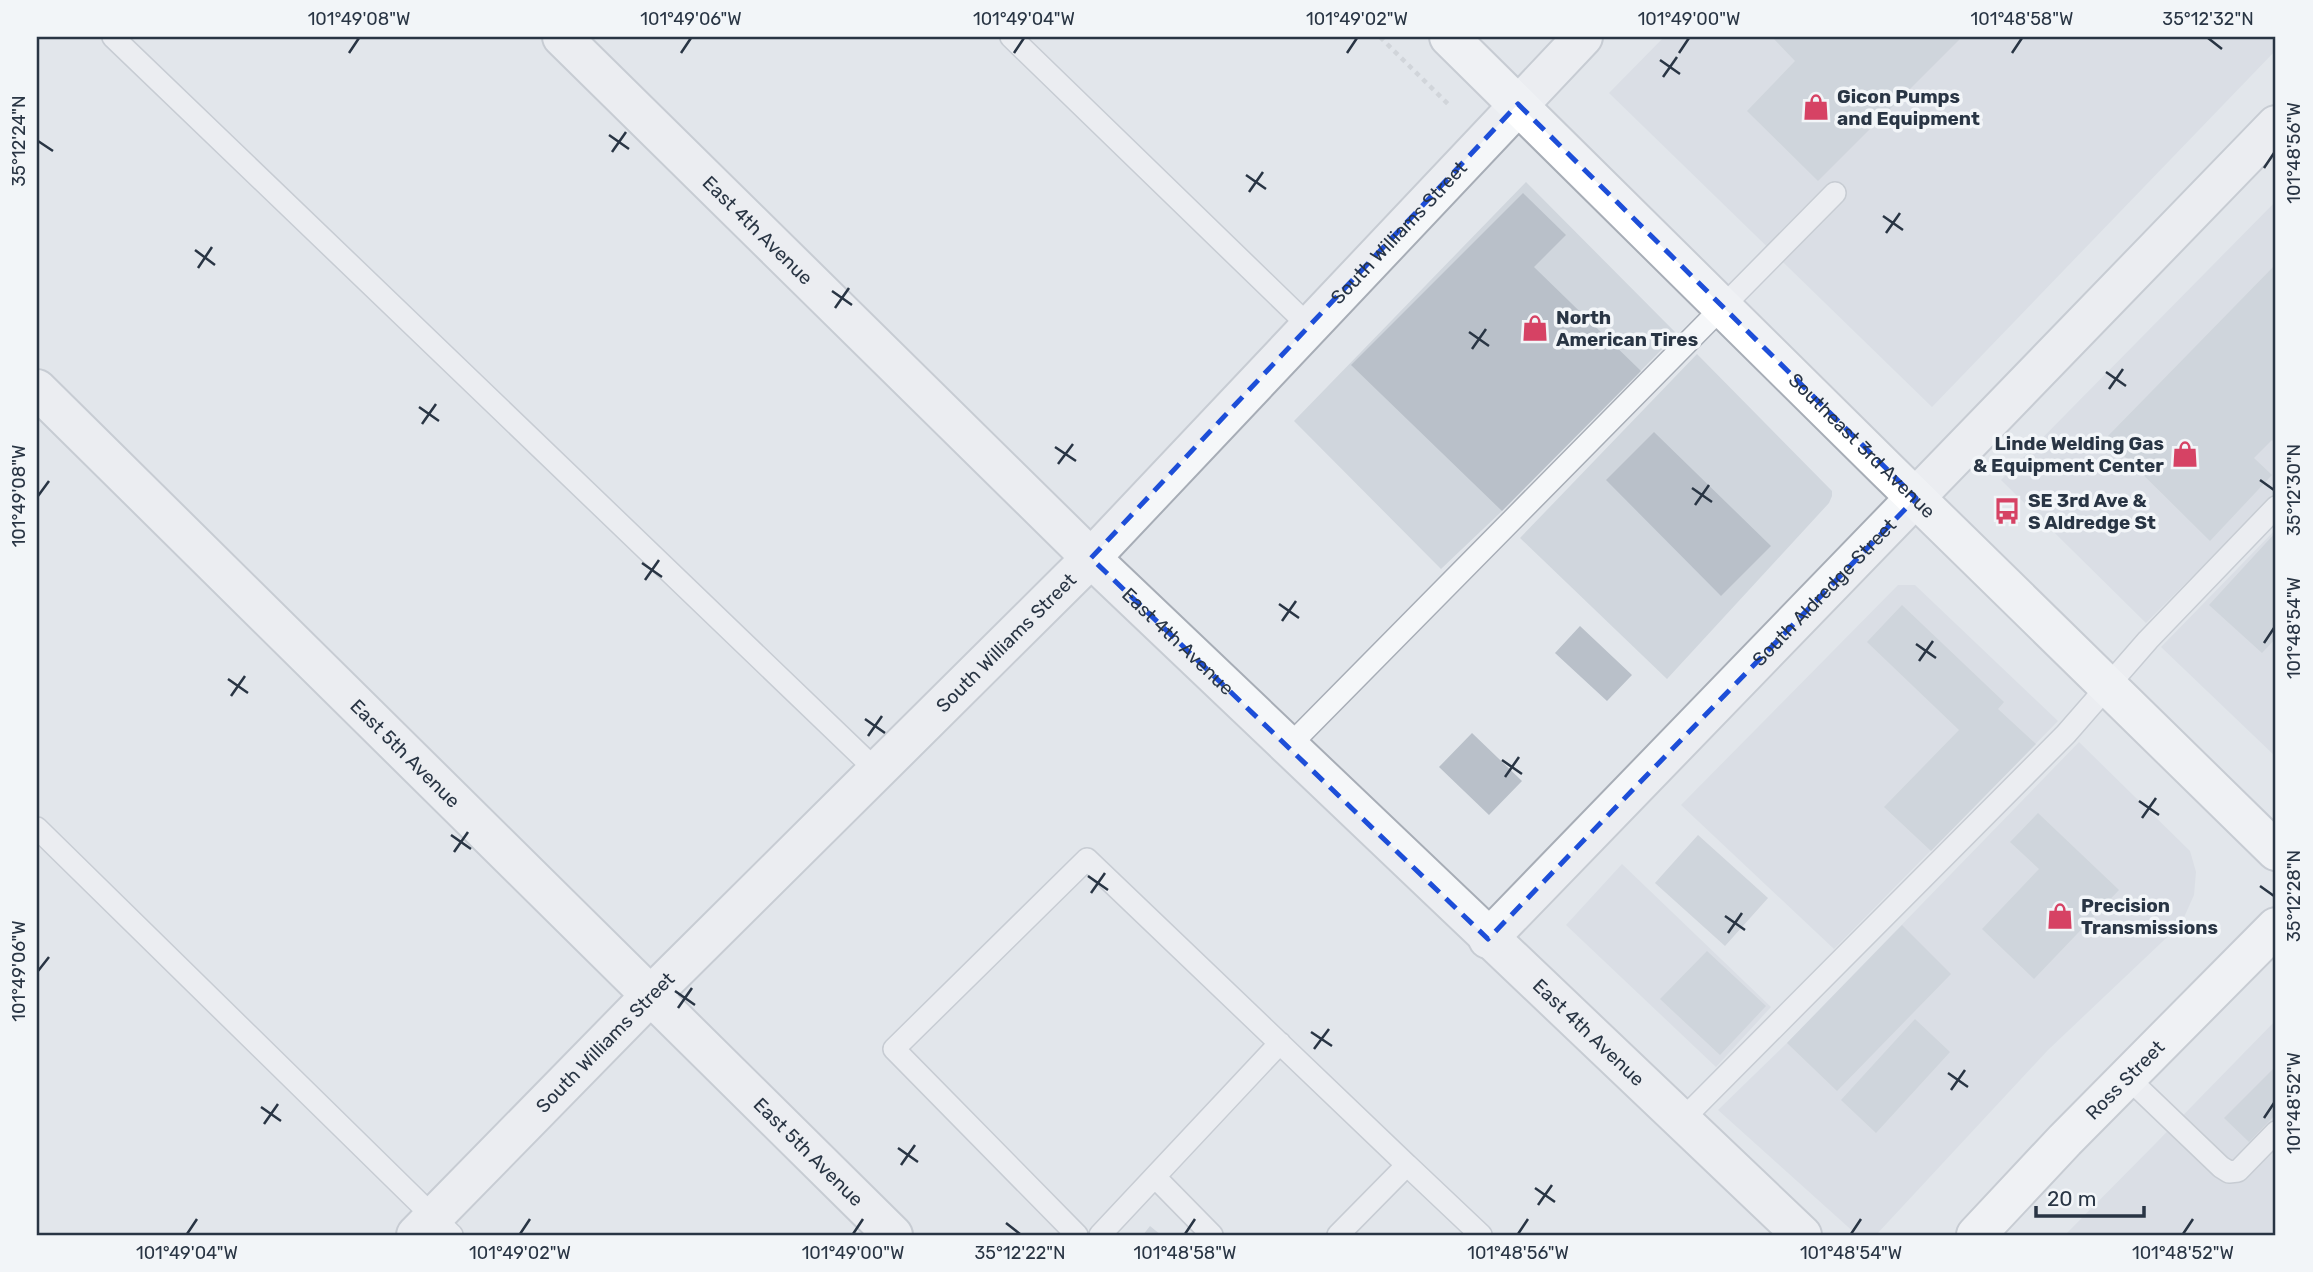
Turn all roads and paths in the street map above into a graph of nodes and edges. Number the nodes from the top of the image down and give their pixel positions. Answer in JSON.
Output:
{"nodes":[{"id":1,"x":113,"y":37,"type":"edge"},
{"id":2,"x":562,"y":37,"type":"edge"},
{"id":3,"x":1011,"y":37,"type":"edge"},
{"id":4,"x":1380,"y":37,"type":"edge"},
{"id":5,"x":1449,"y":37,"type":"edge"},
{"id":6,"x":1583,"y":37,"type":"edge"},
{"id":7,"x":1518,"y":104,"type":"junction"},
{"id":8,"x":1451,"y":107,"type":"dead end"},
{"id":9,"x":2276,"y":125,"type":"edge"},
{"id":10,"x":1835,"y":193,"type":"dead end"},
{"id":11,"x":1722,"y":306,"type":"junction"},
{"id":12,"x":1309,"y":326,"type":"junction"},
{"id":13,"x":37,"y":389,"type":"edge"},
{"id":14,"x":1916,"y":498,"type":"junction"},
{"id":15,"x":2276,"y":507,"type":"edge"},
{"id":16,"x":1091,"y":558,"type":"junction"},
{"id":17,"x":2108,"y":685,"type":"junction"},
{"id":18,"x":1288,"y":747,"type":"junction"},
{"id":19,"x":877,"y":771,"type":"junction"},
{"id":20,"x":37,"y":828,"type":"edge"},
{"id":21,"x":2276,"y":851,"type":"edge"},
{"id":22,"x":2276,"y":927,"type":"edge"},
{"id":23,"x":1488,"y":939,"type":"junction"},
{"id":24,"x":650,"y":996,"type":"junction"},
{"id":25,"x":1280,"y":1043,"type":"junction"},
{"id":26,"x":2127,"y":1077,"type":"junction"},
{"id":27,"x":1681,"y":1121,"type":"junction"},
{"id":28,"x":2276,"y":1132,"type":"edge"},
{"id":29,"x":1407,"y":1165,"type":"junction"},
{"id":30,"x":1155,"y":1177,"type":"junction"},
{"id":31,"x":434,"y":1229,"type":"edge"},
{"id":32,"x":893,"y":1235,"type":"edge"},
{"id":33,"x":1077,"y":1235,"type":"edge"},
{"id":34,"x":1100,"y":1235,"type":"edge"},
{"id":35,"x":1212,"y":1235,"type":"edge"},
{"id":36,"x":1338,"y":1235,"type":"edge"},
{"id":37,"x":1481,"y":1235,"type":"edge"},
{"id":38,"x":1801,"y":1235,"type":"edge"},
{"id":39,"x":1976,"y":1235,"type":"edge"}],
"edges":[{"from":1,"to":19,"type":"lane"},
{"from":2,"to":16,"type":"street","name":"East 4th Avenue"},
{"from":3,"to":12,"type":"lane"},
{"from":4,"to":8,"type":"path"},
{"from":5,"to":7,"type":"main road","name":"Southeast 3rd Avenue"},
{"from":6,"to":7,"type":"street","name":"South Williams Street"},
{"from":7,"to":11,"type":"main road","name":"Southeast 3rd Avenue"},
{"from":7,"to":12,"type":"street","name":"South Williams Street"},
{"from":9,"to":14,"type":"street","name":"South Aldredge Street"},
{"from":10,"to":11,"type":"lane"},
{"from":11,"to":14,"type":"main road","name":"Southeast 3rd Avenue"},
{"from":11,"to":18,"type":"lane"},
{"from":12,"to":16,"type":"street","name":"South Williams Street"},
{"from":13,"to":24,"type":"street","name":"East 5th Avenue"},
{"from":14,"to":17,"type":"main road","name":"Southeast 3rd Avenue"},
{"from":14,"to":23,"type":"street","name":"South Aldredge Street"},
{"from":15,"to":17,"type":"lane"},
{"from":16,"to":18,"type":"street","name":"East 4th Avenue"},
{"from":16,"to":19,"type":"street","name":"South Williams Street"},
{"from":17,"to":21,"type":"main road","name":"Southeast 3rd Avenue"},
{"from":17,"to":27,"type":"lane"},
{"from":18,"to":23,"type":"street","name":"East 4th Avenue"},
{"from":19,"to":24,"type":"street","name":"South Williams Street"},
{"from":20,"to":31,"type":"lane"},
{"from":22,"to":26,"type":"main road","name":"Ross Street"},
{"from":23,"to":27,"type":"street","name":"East 4th Avenue"},
{"from":24,"to":31,"type":"street","name":"South Williams Street"},
{"from":24,"to":32,"type":"street","name":"East 5th Avenue"},
{"from":25,"to":29,"type":"lane"},
{"from":25,"to":30,"type":"lane"},
{"from":25,"to":33,"type":"lane"},
{"from":26,"to":28,"type":"lane"},
{"from":26,"to":39,"type":"main road","name":"Ross Street"},
{"from":27,"to":38,"type":"street","name":"East 4th Avenue"},
{"from":29,"to":36,"type":"lane"},
{"from":29,"to":37,"type":"lane"},
{"from":30,"to":34,"type":"lane"},
{"from":30,"to":35,"type":"lane"}]}
